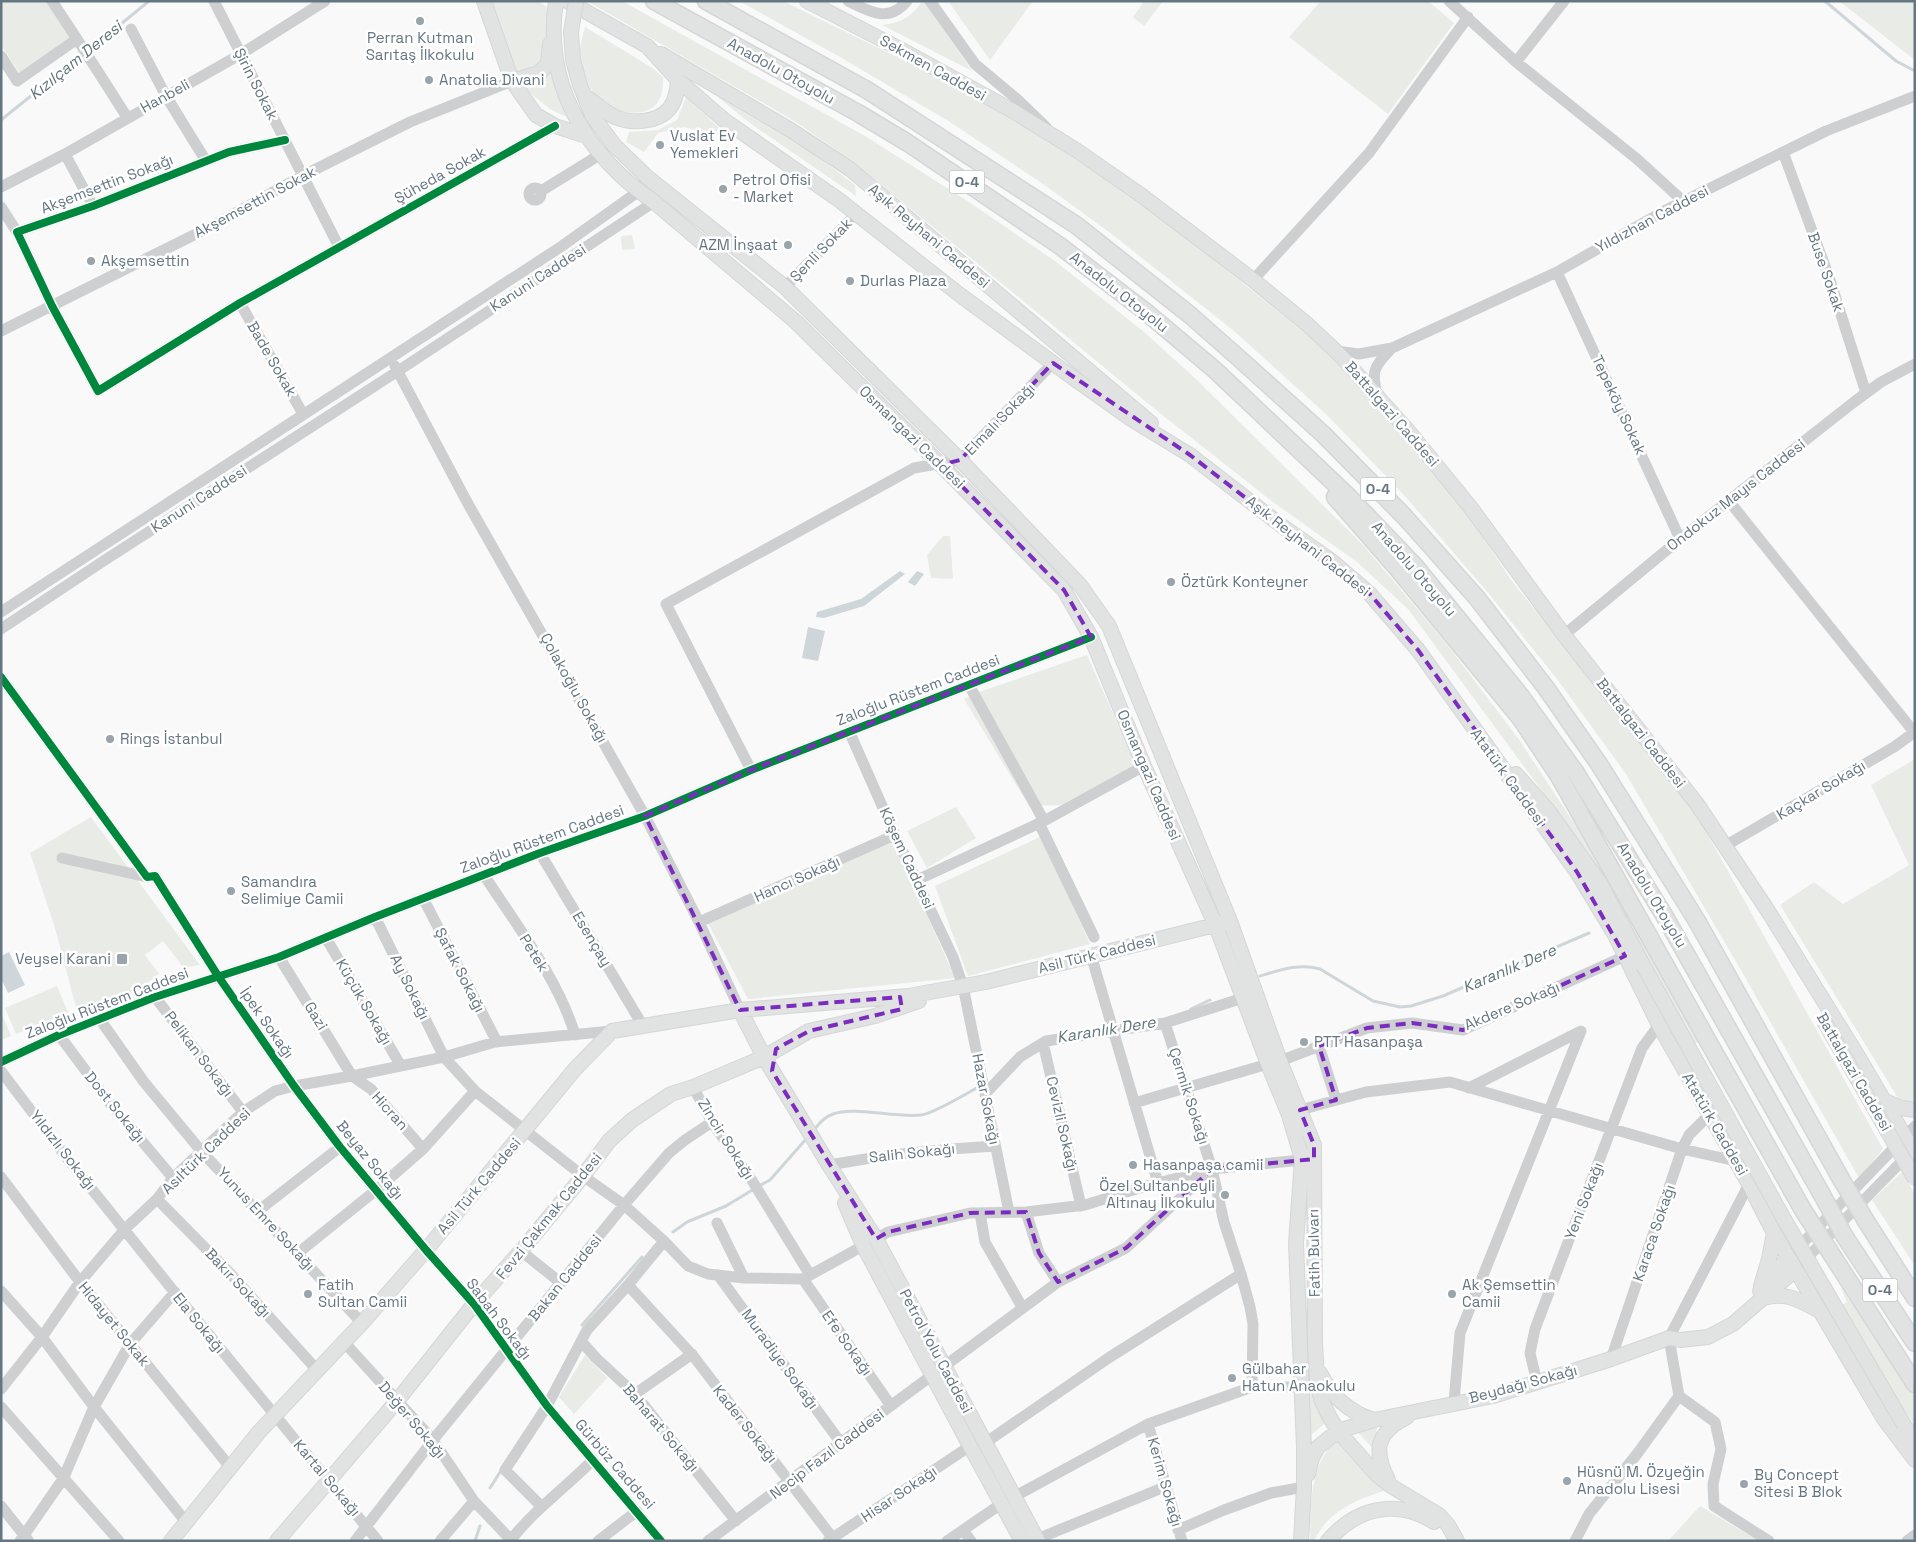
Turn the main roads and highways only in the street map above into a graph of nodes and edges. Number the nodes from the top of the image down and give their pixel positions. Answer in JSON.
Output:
{"nodes":[{"id":1,"x":484,"y":1,"type":"edge"},
{"id":2,"x":556,"y":1,"type":"edge"},
{"id":3,"x":567,"y":1,"type":"edge"},
{"id":4,"x":576,"y":1,"type":"edge"},
{"id":5,"x":654,"y":1,"type":"edge"},
{"id":6,"x":706,"y":1,"type":"edge"},
{"id":7,"x":806,"y":1,"type":"edge"},
{"id":8,"x":553,"y":21,"type":"junction"},
{"id":9,"x":647,"y":46,"type":"junction"},
{"id":10,"x":678,"y":80,"type":"junction"},
{"id":11,"x":512,"y":81,"type":"junction"},
{"id":12,"x":586,"y":97,"type":"junction"},
{"id":13,"x":586,"y":136,"type":"junction"},
{"id":14,"x":1058,"y":138,"type":"joint"},
{"id":15,"x":658,"y":185,"type":"junction"},
{"id":16,"x":639,"y":191,"type":"junction"},
{"id":17,"x":654,"y":202,"type":"junction"},
{"id":18,"x":1252,"y":404,"type":"junction"},
{"id":19,"x":1190,"y":455,"type":"junction"},
{"id":20,"x":1468,"y":722,"type":"junction"},
{"id":21,"x":1768,"y":911,"type":"junction"},
{"id":22,"x":1230,"y":921,"type":"junction"},
{"id":23,"x":1216,"y":926,"type":"junction"},
{"id":24,"x":963,"y":986,"type":"junction"},
{"id":25,"x":815,"y":1004,"type":"junction"},
{"id":26,"x":740,"y":1010,"type":"junction"},
{"id":27,"x":809,"y":1031,"type":"junction"},
{"id":28,"x":776,"y":1049,"type":"junction"},
{"id":29,"x":764,"y":1057,"type":"junction"},
{"id":30,"x":1274,"y":1062,"type":"junction"},
{"id":31,"x":772,"y":1071,"type":"junction"},
{"id":32,"x":1883,"y":1100,"type":"junction"},
{"id":33,"x":1915,"y":1110,"type":"edge"},
{"id":34,"x":1912,"y":1148,"type":"edge"},
{"id":35,"x":1308,"y":1159,"type":"junction"},
{"id":36,"x":829,"y":1165,"type":"junction"},
{"id":37,"x":1915,"y":1179,"type":"edge"},
{"id":38,"x":1774,"y":1234,"type":"junction"},
{"id":39,"x":1792,"y":1264,"type":"junction"},
{"id":40,"x":1761,"y":1295,"type":"junction"},
{"id":41,"x":1915,"y":1298,"type":"edge"},
{"id":42,"x":1820,"y":1311,"type":"junction"},
{"id":43,"x":1915,"y":1343,"type":"edge"},
{"id":44,"x":1317,"y":1366,"type":"junction"},
{"id":45,"x":1915,"y":1384,"type":"edge"},
{"id":46,"x":1416,"y":1412,"type":"junction"},
{"id":47,"x":1374,"y":1420,"type":"junction"},
{"id":48,"x":1338,"y":1431,"type":"junction"},
{"id":49,"x":1915,"y":1440,"type":"edge"},
{"id":50,"x":1915,"y":1460,"type":"edge"},
{"id":51,"x":1304,"y":1486,"type":"junction"},
{"id":52,"x":1391,"y":1486,"type":"junction"},
{"id":53,"x":1037,"y":1540,"type":"edge"},
{"id":54,"x":171,"y":1541,"type":"edge"},
{"id":55,"x":277,"y":1541,"type":"edge"},
{"id":56,"x":1022,"y":1541,"type":"edge"},
{"id":57,"x":1301,"y":1541,"type":"edge"},
{"id":58,"x":1328,"y":1541,"type":"edge"},
{"id":59,"x":1456,"y":1541,"type":"edge"}],
"edges":[{"from":1,"to":11,"type":"main road"},
{"from":2,"to":8,"type":"main road","name":"Osmangazi Caddesi"},
{"from":3,"to":9,"type":"main road","name":"Aşık Reyhani Caddesi"},
{"from":4,"to":12,"type":"main road","name":"Osmangazi Caddesi","bridge":true},
{"from":5,"to":18,"type":"highway","name":"Anadolu Otoyolu","number":"O-4"},
{"from":6,"to":41,"type":"highway","name":"Anadolu Otoyolu","number":"O-4","bridge":true},
{"from":7,"to":14,"type":"main road","name":"Sekmen Caddesi"},
{"from":8,"to":11,"type":"main road"},
{"from":8,"to":13,"type":"main road","name":"Osmangazi Caddesi"},
{"from":9,"to":10,"type":"main road","name":"Aşık Reyhani Caddesi"},
{"from":9,"to":19,"type":"main road","name":"Aşık Reyhani Caddesi"},
{"from":10,"to":12,"type":"main road"},
{"from":10,"to":19,"type":"main road","name":"Aşık Reyhani Caddesi"},
{"from":11,"to":13,"type":"main road"},
{"from":12,"to":15,"type":"main road","name":"Osmangazi Caddesi"},
{"from":13,"to":16,"type":"main road","name":"Osmangazi Caddesi"},
{"from":14,"to":21,"type":"main road","name":"Battalgazi Caddesi"},
{"from":15,"to":16,"type":"main road"},
{"from":15,"to":17,"type":"main road"},
{"from":15,"to":22,"type":"main road","name":"Osmangazi Caddesi"},
{"from":16,"to":17,"type":"main road","name":"Osmangazi Caddesi"},
{"from":17,"to":23,"type":"main road","name":"Osmangazi Caddesi"},
{"from":18,"to":43,"type":"highway","name":"Anadolu Otoyolu","number":"O-4","bridge":true},
{"from":18,"to":45,"type":"highway","bridge":true},
{"from":19,"to":20,"type":"main road","name":"Aşık Reyhani Caddesi"},
{"from":20,"to":38,"type":"main road","name":"Atatürk Caddesi"},
{"from":20,"to":49,"type":"main road","name":"Atatürk Caddesi","bridge":true},
{"from":21,"to":32,"type":"main road","name":"Battalgazi Caddesi"},
{"from":21,"to":37,"type":"main road","name":"Battalgazi Caddesi","bridge":true},
{"from":22,"to":23,"type":"main road","name":"Asil Türk Caddesi"},
{"from":22,"to":30,"type":"main road","name":"Fatih Bulvarı"},
{"from":23,"to":24,"type":"main road","name":"Asil Türk Caddesi"},
{"from":23,"to":30,"type":"main road","name":"Fatih Bulvarı"},
{"from":24,"to":25,"type":"main road","name":"Asil Türk Caddesi"},
{"from":24,"to":27,"type":"main road","name":"Asil Türk Caddesi"},
{"from":25,"to":26,"type":"main road","name":"Asil Türk Caddesi"},
{"from":25,"to":27,"type":"main road"},
{"from":26,"to":29,"type":"main road","name":"Petrol Yolu Caddesi"},
{"from":26,"to":54,"type":"main road","name":"Asil Türk Caddesi"},
{"from":27,"to":28,"type":"main road","name":"Asil Türk Caddesi"},
{"from":28,"to":29,"type":"main road","name":"Asil Türk Caddesi"},
{"from":28,"to":31,"type":"main road"},
{"from":29,"to":31,"type":"main road","name":"Petrol Yolu Caddesi"},
{"from":29,"to":55,"type":"main road","name":"Fevzi Çakmak Caddesi"},
{"from":30,"to":35,"type":"main road","name":"Fatih Bulvarı"},
{"from":31,"to":36,"type":"main road","name":"Petrol Yolu Caddesi"},
{"from":32,"to":33,"type":"main road"},
{"from":32,"to":34,"type":"main road","name":"Battalgazi Caddesi"},
{"from":35,"to":44,"type":"main road","name":"Fatih Bulvarı"},
{"from":35,"to":51,"type":"main road","name":"Fatih Bulvarı"},
{"from":36,"to":53,"type":"main road","name":"Petrol Yolu Caddesi"},
{"from":36,"to":56,"type":"main road","name":"Petrol Yolu Caddesi"},
{"from":38,"to":39,"type":"main road","name":"Atatürk Caddesi"},
{"from":38,"to":40,"type":"main road"},
{"from":39,"to":40,"type":"main road"},
{"from":39,"to":42,"type":"main road","name":"Atatürk Caddesi"},
{"from":40,"to":42,"type":"main road"},
{"from":40,"to":46,"type":"main road","name":"Beydağı Sokağı"},
{"from":42,"to":50,"type":"main road","name":"Atatürk Caddesi"},
{"from":44,"to":47,"type":"main road"},
{"from":44,"to":48,"type":"main road","name":"Fatih Bulvarı"},
{"from":46,"to":47,"type":"main road","name":"Beydağı Sokağı"},
{"from":46,"to":52,"type":"main road"},
{"from":47,"to":48,"type":"main road","name":"Beydağı Sokağı"},
{"from":48,"to":51,"type":"main road"},
{"from":48,"to":52,"type":"main road","name":"Fatih Bulvarı"},
{"from":51,"to":57,"type":"main road","name":"Fatih Bulvarı"},
{"from":52,"to":59,"type":"main road","name":"Fatih Bulvarı"},
{"from":58,"to":59,"type":"main road","name":"Fatih Bulvarı"}]}
